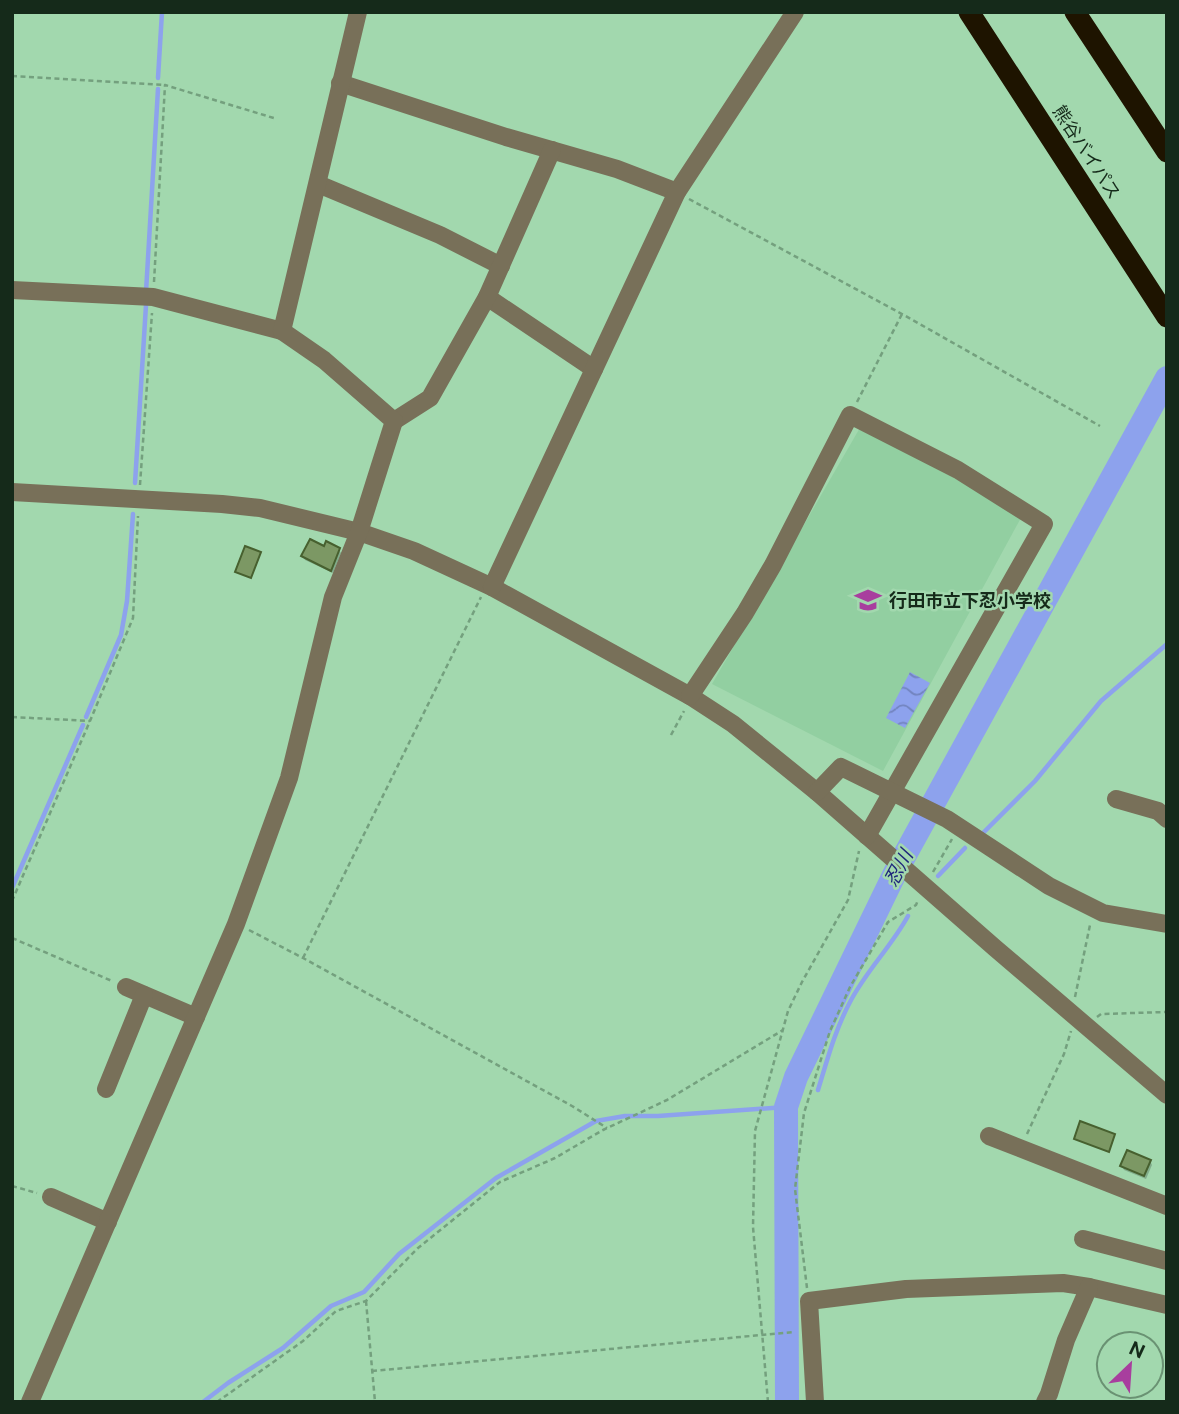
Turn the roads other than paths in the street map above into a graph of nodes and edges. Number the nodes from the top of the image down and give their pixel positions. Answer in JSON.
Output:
{"nodes":[{"id":1,"x":358,"y":12,"type":"edge"},
{"id":2,"x":969,"y":12,"type":"edge"},
{"id":3,"x":1075,"y":12,"type":"edge"},
{"id":4,"x":793,"y":13,"type":"edge"},
{"id":5,"x":340,"y":83,"type":"junction"},
{"id":6,"x":552,"y":150,"type":"junction"},
{"id":7,"x":1167,"y":152,"type":"edge"},
{"id":8,"x":318,"y":184,"type":"junction"},
{"id":9,"x":677,"y":192,"type":"junction"},
{"id":10,"x":500,"y":266,"type":"junction"},
{"id":11,"x":12,"y":290,"type":"edge"},
{"id":12,"x":487,"y":297,"type":"junction"},
{"id":13,"x":1162,"y":310,"type":"edge"},
{"id":14,"x":282,"y":331,"type":"junction"},
{"id":15,"x":594,"y":369,"type":"junction"},
{"id":16,"x":394,"y":421,"type":"junction"},
{"id":17,"x":12,"y":492,"type":"edge"},
{"id":18,"x":359,"y":533,"type":"junction"},
{"id":19,"x":490,"y":586,"type":"junction"},
{"id":20,"x":688,"y":702,"type":"junction"},
{"id":21,"x":817,"y":792,"type":"junction"},
{"id":22,"x":896,"y":794,"type":"junction"},
{"id":23,"x":1116,"y":799,"type":"dead end"},
{"id":24,"x":1167,"y":819,"type":"edge"},
{"id":25,"x":867,"y":836,"type":"junction"},
{"id":26,"x":1167,"y":924,"type":"edge"},
{"id":27,"x":126,"y":987,"type":"road end"},
{"id":28,"x":144,"y":995,"type":"junction"},
{"id":29,"x":196,"y":1017,"type":"junction"},
{"id":30,"x":106,"y":1089,"type":"dead end"},
{"id":31,"x":1167,"y":1095,"type":"edge"},
{"id":32,"x":989,"y":1136,"type":"dead end"},
{"id":33,"x":51,"y":1196,"type":"road end"},
{"id":34,"x":1167,"y":1206,"type":"edge"},
{"id":35,"x":108,"y":1222,"type":"junction"},
{"id":36,"x":1083,"y":1239,"type":"dead end"},
{"id":37,"x":1167,"y":1261,"type":"edge"},
{"id":38,"x":1089,"y":1287,"type":"junction"},
{"id":39,"x":1167,"y":1305,"type":"edge"},
{"id":40,"x":30,"y":1402,"type":"edge"},
{"id":41,"x":815,"y":1402,"type":"edge"},
{"id":42,"x":1045,"y":1402,"type":"edge"}],
"edges":[{"from":1,"to":5,"type":"street"},
{"from":2,"to":13,"type":"highway","name":"熊谷バイパス"},
{"from":3,"to":7,"type":"highway"},
{"from":4,"to":9,"type":"street"},
{"from":5,"to":6,"type":"street"},
{"from":5,"to":8,"type":"street"},
{"from":6,"to":9,"type":"street"},
{"from":6,"to":10,"type":"street"},
{"from":8,"to":10,"type":"street"},
{"from":8,"to":14,"type":"street"},
{"from":9,"to":15,"type":"street"},
{"from":10,"to":12,"type":"street"},
{"from":11,"to":14,"type":"street"},
{"from":12,"to":15,"type":"street"},
{"from":12,"to":16,"type":"street"},
{"from":14,"to":16,"type":"street"},
{"from":15,"to":19,"type":"street"},
{"from":16,"to":18,"type":"street"},
{"from":17,"to":18,"type":"street"},
{"from":18,"to":19,"type":"street"},
{"from":18,"to":29,"type":"street"},
{"from":19,"to":20,"type":"street"},
{"from":20,"to":21,"type":"street"},
{"from":20,"to":22,"type":"street"},
{"from":21,"to":22,"type":"street"},
{"from":21,"to":25,"type":"street"},
{"from":22,"to":25,"type":"street"},
{"from":22,"to":26,"type":"street"},
{"from":23,"to":24,"type":"street"},
{"from":25,"to":31,"type":"street"},
{"from":27,"to":28,"type":"street"},
{"from":28,"to":29,"type":"street"},
{"from":28,"to":30,"type":"street"},
{"from":29,"to":35,"type":"street"},
{"from":32,"to":34,"type":"street"},
{"from":33,"to":35,"type":"street"},
{"from":35,"to":40,"type":"street"},
{"from":36,"to":37,"type":"street"},
{"from":38,"to":39,"type":"street"},
{"from":38,"to":41,"type":"street"},
{"from":38,"to":42,"type":"street"}]}
